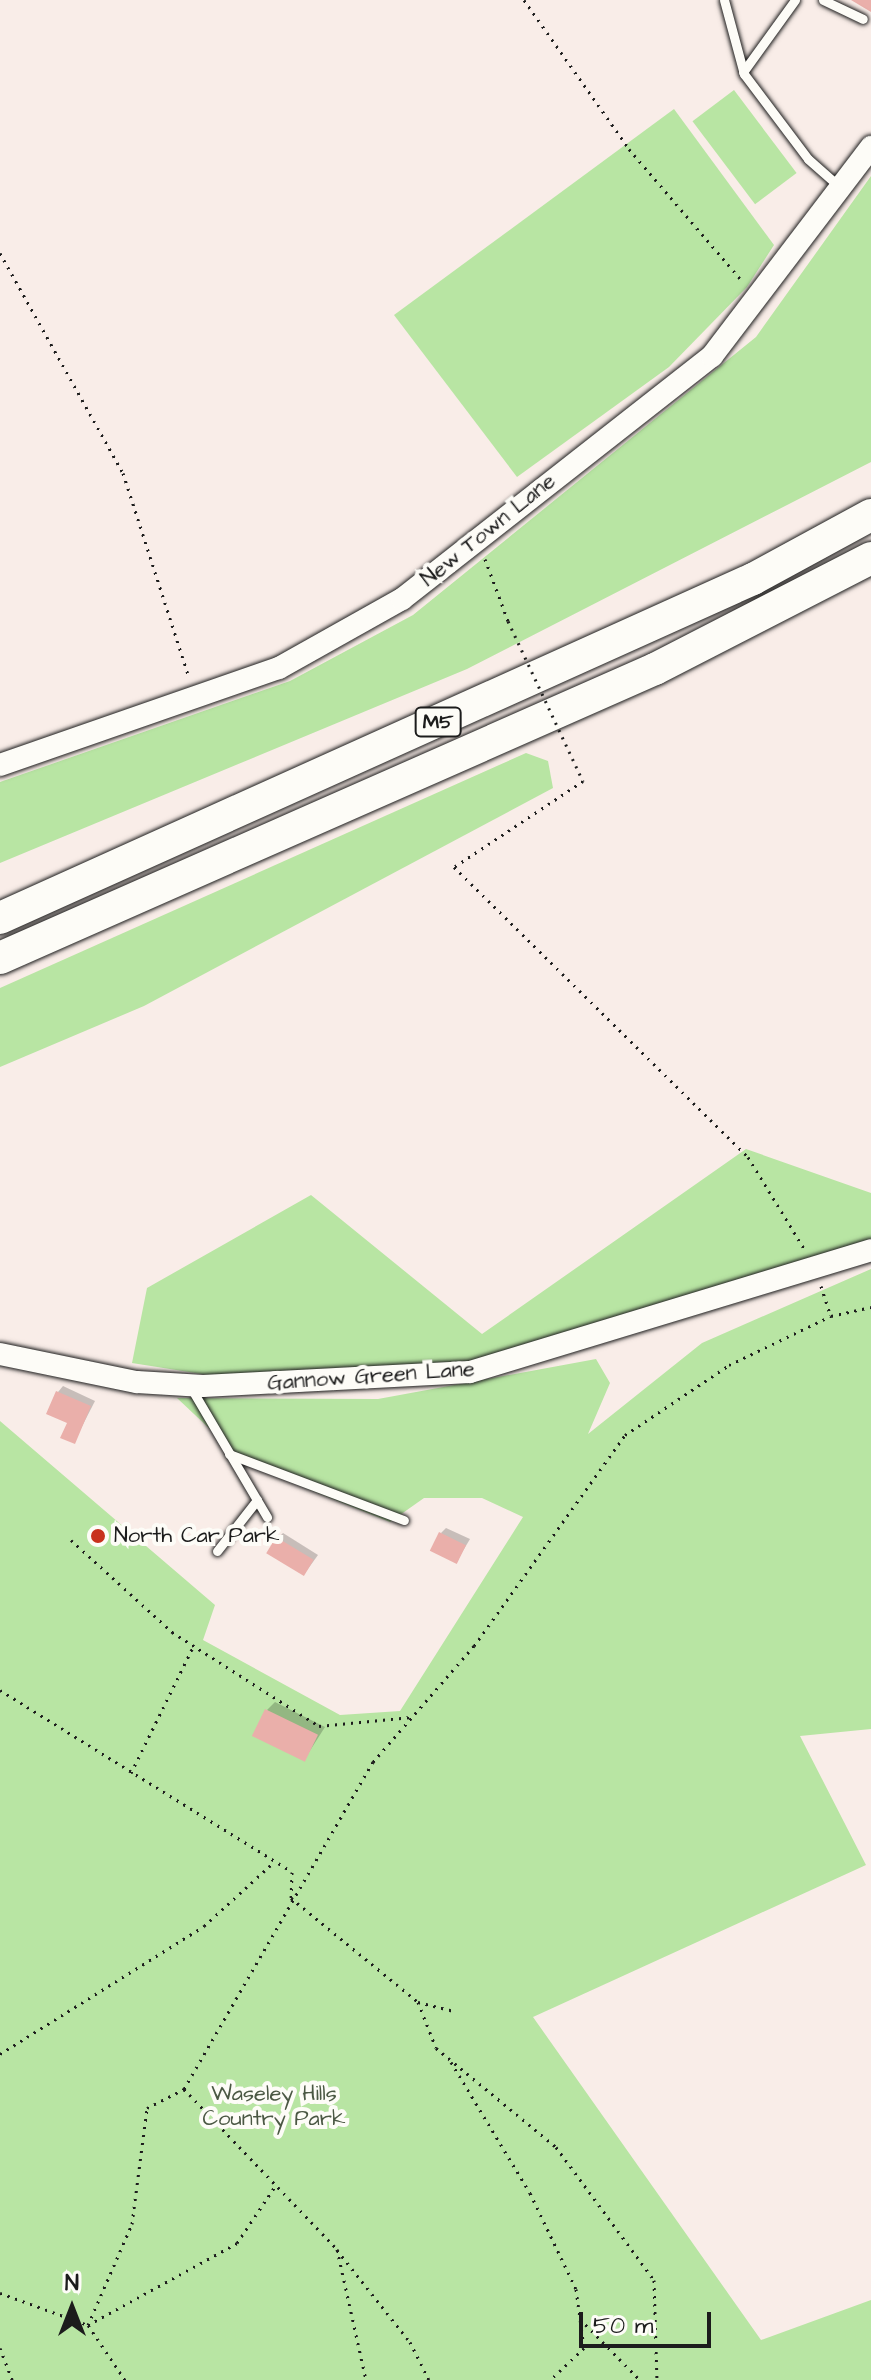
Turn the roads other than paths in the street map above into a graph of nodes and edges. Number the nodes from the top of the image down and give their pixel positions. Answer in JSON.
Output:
{"nodes":[{"id":1,"x":724,"y":0,"type":"edge"},
{"id":2,"x":795,"y":0,"type":"edge"},
{"id":3,"x":823,"y":0,"type":"edge"},
{"id":4,"x":863,"y":19,"type":"dead end"},
{"id":5,"x":743,"y":72,"type":"junction"},
{"id":6,"x":871,"y":147,"type":"edge"},
{"id":7,"x":841,"y":188,"type":"junction"},
{"id":8,"x":871,"y":515,"type":"edge"},
{"id":9,"x":871,"y":558,"type":"edge"},
{"id":10,"x":0,"y":765,"type":"edge"},
{"id":11,"x":0,"y":918,"type":"edge"},
{"id":12,"x":0,"y":958,"type":"edge"},
{"id":13,"x":871,"y":1250,"type":"edge"},
{"id":14,"x":0,"y":1354,"type":"edge"},
{"id":15,"x":189,"y":1385,"type":"junction"},
{"id":16,"x":229,"y":1454,"type":"junction"},
{"id":17,"x":257,"y":1500,"type":"junction"},
{"id":18,"x":267,"y":1517,"type":"dead end"},
{"id":19,"x":404,"y":1520,"type":"dead end"},
{"id":20,"x":217,"y":1551,"type":"dead end"}],
"edges":[{"from":1,"to":5,"type":"lane"},
{"from":2,"to":5,"type":"lane"},
{"from":3,"to":4,"type":"lane"},
{"from":5,"to":7,"type":"lane"},
{"from":6,"to":7,"type":"street","name":"New Town Lane"},
{"from":7,"to":10,"type":"street","name":"New Town Lane"},
{"from":8,"to":11,"type":"highway","number":"M5"},
{"from":9,"to":12,"type":"highway","number":"M5"},
{"from":13,"to":15,"type":"street","name":"Gannow Green Lane"},
{"from":14,"to":15,"type":"street","name":"Gannow Green Lane"},
{"from":15,"to":16,"type":"lane"},
{"from":16,"to":17,"type":"lane"},
{"from":16,"to":19,"type":"lane"},
{"from":17,"to":18,"type":"lane"},
{"from":17,"to":20,"type":"lane"}]}
